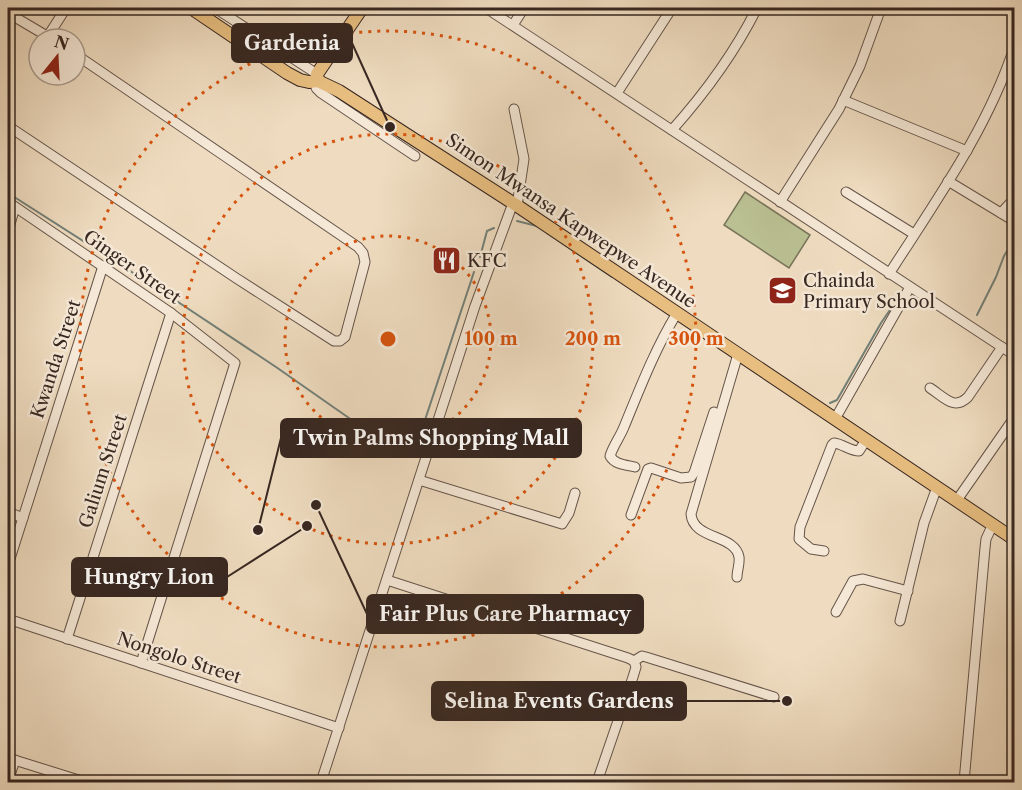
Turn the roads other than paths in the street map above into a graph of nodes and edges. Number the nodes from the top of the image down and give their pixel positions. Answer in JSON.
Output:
{"nodes":[{"id":1,"x":66,"y":8,"type":"edge"},
{"id":2,"x":191,"y":8,"type":"edge"},
{"id":3,"x":215,"y":8,"type":"edge"},
{"id":4,"x":362,"y":8,"type":"edge"},
{"id":5,"x":486,"y":8,"type":"edge"},
{"id":6,"x":524,"y":8,"type":"edge"},
{"id":7,"x":757,"y":8,"type":"edge"},
{"id":8,"x":881,"y":8,"type":"edge"},
{"id":9,"x":670,"y":11,"type":"dead end"},
{"id":10,"x":8,"y":13,"type":"edge"},
{"id":11,"x":513,"y":26,"type":"junction"},
{"id":12,"x":32,"y":27,"type":"edge"},
{"id":13,"x":56,"y":27,"type":"edge"},
{"id":14,"x":1014,"y":48,"type":"edge"},
{"id":15,"x":87,"y":62,"type":"edge"},
{"id":16,"x":317,"y":78,"type":"junction"},
{"id":17,"x":617,"y":93,"type":"junction"},
{"id":18,"x":843,"y":100,"type":"junction"},
{"id":19,"x":514,"y":109,"type":"dead end"},
{"id":20,"x":8,"y":126,"type":"edge"},
{"id":21,"x":672,"y":130,"type":"junction"},
{"id":22,"x":967,"y":151,"type":"junction"},
{"id":23,"x":415,"y":156,"type":"dead end"},
{"id":24,"x":948,"y":181,"type":"junction"},
{"id":25,"x":846,"y":192,"type":"dead end"},
{"id":26,"x":1014,"y":199,"type":"edge"},
{"id":27,"x":780,"y":202,"type":"junction"},
{"id":28,"x":515,"y":204,"type":"junction"},
{"id":29,"x":11,"y":205,"type":"edge"},
{"id":30,"x":1001,"y":213,"type":"junction"},
{"id":31,"x":1014,"y":221,"type":"edge"},
{"id":32,"x":8,"y":231,"type":"edge"},
{"id":33,"x":914,"y":234,"type":"junction"},
{"id":34,"x":103,"y":266,"type":"junction"},
{"id":35,"x":890,"y":274,"type":"junction"},
{"id":36,"x":910,"y":287,"type":"junction"},
{"id":37,"x":171,"y":313,"type":"junction"},
{"id":38,"x":677,"y":313,"type":"junction"},
{"id":39,"x":1002,"y":347,"type":"junction"},
{"id":40,"x":738,"y":354,"type":"junction"},
{"id":41,"x":1014,"y":355,"type":"edge"},
{"id":42,"x":733,"y":369,"type":"junction"},
{"id":43,"x":930,"y":387,"type":"dead end"},
{"id":44,"x":1014,"y":418,"type":"edge"},
{"id":45,"x":836,"y":419,"type":"junction"},
{"id":46,"x":866,"y":440,"type":"junction"},
{"id":47,"x":635,"y":467,"type":"dead end"},
{"id":48,"x":418,"y":480,"type":"junction"},
{"id":49,"x":937,"y":487,"type":"junction"},
{"id":50,"x":575,"y":493,"type":"dead end"},
{"id":51,"x":957,"y":500,"type":"junction"},
{"id":52,"x":8,"y":512,"type":"edge"},
{"id":53,"x":631,"y":515,"type":"dead end"},
{"id":54,"x":23,"y":518,"type":"junction"},
{"id":55,"x":993,"y":524,"type":"junction"},
{"id":56,"x":1014,"y":537,"type":"edge"},
{"id":57,"x":824,"y":551,"type":"dead end"},
{"id":58,"x":8,"y":565,"type":"edge"},
{"id":59,"x":737,"y":577,"type":"dead end"},
{"id":60,"x":387,"y":580,"type":"junction"},
{"id":61,"x":908,"y":591,"type":"junction"},
{"id":62,"x":837,"y":612,"type":"dead end"},
{"id":63,"x":8,"y":619,"type":"edge"},
{"id":64,"x":900,"y":621,"type":"dead end"},
{"id":65,"x":67,"y":639,"type":"junction"},
{"id":66,"x":634,"y":661,"type":"junction"},
{"id":67,"x":141,"y":663,"type":"junction"},
{"id":68,"x":774,"y":698,"type":"dead end"},
{"id":69,"x":339,"y":728,"type":"junction"},
{"id":70,"x":11,"y":759,"type":"edge"},
{"id":71,"x":8,"y":781,"type":"edge"},
{"id":72,"x":85,"y":783,"type":"edge"},
{"id":73,"x":321,"y":783,"type":"edge"},
{"id":74,"x":597,"y":783,"type":"edge"},
{"id":75,"x":964,"y":783,"type":"edge"}],
"edges":[{"from":1,"to":13,"type":"street"},
{"from":2,"to":16,"type":"main road","name":"Simon Mwansa Kapwepwe Avenue"},
{"from":3,"to":16,"type":"street"},
{"from":4,"to":16,"type":"main road"},
{"from":5,"to":11,"type":"street"},
{"from":6,"to":11,"type":"street"},
{"from":7,"to":21,"type":"street"},
{"from":8,"to":18,"type":"street"},
{"from":9,"to":17,"type":"street"},
{"from":10,"to":12,"type":"street"},
{"from":11,"to":17,"type":"street"},
{"from":14,"to":22,"type":"street"},
{"from":15,"to":20,"type":"street"},
{"from":16,"to":23,"type":"street"},
{"from":16,"to":28,"type":"main road","name":"Simon Mwansa Kapwepwe Avenue"},
{"from":17,"to":21,"type":"street"},
{"from":18,"to":22,"type":"street"},
{"from":18,"to":27,"type":"street"},
{"from":19,"to":28,"type":"street"},
{"from":21,"to":27,"type":"street"},
{"from":22,"to":24,"type":"street"},
{"from":24,"to":30,"type":"street"},
{"from":24,"to":33,"type":"street"},
{"from":25,"to":33,"type":"street"},
{"from":26,"to":30,"type":"street"},
{"from":27,"to":35,"type":"street"},
{"from":28,"to":38,"type":"main road","name":"Simon Mwansa Kapwepwe Avenue"},
{"from":28,"to":48,"type":"street"},
{"from":29,"to":32,"type":"street"},
{"from":29,"to":34,"type":"street","name":"Ginger Street"},
{"from":30,"to":31,"type":"street"},
{"from":33,"to":35,"type":"street"},
{"from":34,"to":37,"type":"street","name":"Ginger Street"},
{"from":34,"to":54,"type":"street","name":"Kwanda Street"},
{"from":35,"to":36,"type":"street"},
{"from":36,"to":39,"type":"street"},
{"from":36,"to":45,"type":"street"},
{"from":37,"to":65,"type":"street","name":"Galium Street"},
{"from":37,"to":67,"type":"street","name":"Ginger Street"},
{"from":38,"to":40,"type":"main road","name":"Simon Mwansa Kapwepwe Avenue"},
{"from":38,"to":47,"type":"street"},
{"from":39,"to":41,"type":"street"},
{"from":39,"to":43,"type":"street"},
{"from":40,"to":42,"type":"street"},
{"from":40,"to":45,"type":"main road","name":"Simon Mwansa Kapwepwe Avenue"},
{"from":42,"to":53,"type":"street"},
{"from":42,"to":59,"type":"street"},
{"from":44,"to":51,"type":"street"},
{"from":45,"to":46,"type":"main road","name":"Simon Mwansa Kapwepwe Avenue"},
{"from":46,"to":49,"type":"main road","name":"Simon Mwansa Kapwepwe Avenue"},
{"from":46,"to":57,"type":"street"},
{"from":48,"to":50,"type":"street"},
{"from":48,"to":60,"type":"street"},
{"from":49,"to":51,"type":"main road","name":"Simon Mwansa Kapwepwe Avenue"},
{"from":49,"to":61,"type":"street"},
{"from":51,"to":55,"type":"main road","name":"Simon Mwansa Kapwepwe Avenue"},
{"from":52,"to":54,"type":"street"},
{"from":54,"to":58,"type":"street","name":"Kwanda Street"},
{"from":55,"to":56,"type":"main road","name":"Simon Mwansa Kapwepwe Avenue"},
{"from":55,"to":75,"type":"street"},
{"from":60,"to":66,"type":"street"},
{"from":60,"to":69,"type":"street"},
{"from":61,"to":62,"type":"street"},
{"from":61,"to":64,"type":"street"},
{"from":63,"to":65,"type":"street","name":"Nongolo Street"},
{"from":65,"to":67,"type":"street","name":"Nongolo Street"},
{"from":66,"to":68,"type":"street"},
{"from":66,"to":74,"type":"street"},
{"from":67,"to":69,"type":"street","name":"Nongolo Street"},
{"from":69,"to":73,"type":"street"},
{"from":70,"to":71,"type":"street"},
{"from":70,"to":72,"type":"street"}]}
